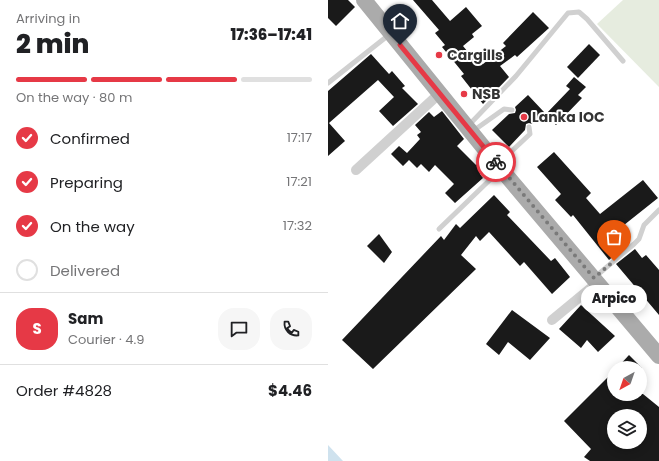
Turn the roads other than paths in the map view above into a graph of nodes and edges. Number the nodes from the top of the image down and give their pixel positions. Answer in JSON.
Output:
{"nodes":[{"id":1,"x":364,"y":0,"type":"edge"},
{"id":2,"x":391,"y":34,"type":"junction"},
{"id":3,"x":623,"y":61,"type":"dead end"},
{"id":4,"x":328,"y":83,"type":"edge"},
{"id":5,"x":440,"y":93,"type":"junction"},
{"id":6,"x":512,"y":110,"type":"dead end"},
{"id":7,"x":529,"y":127,"type":"dead end"},
{"id":8,"x":470,"y":129,"type":"junction"},
{"id":9,"x":500,"y":166,"type":"junction"},
{"id":10,"x":356,"y":170,"type":"dead end"},
{"id":11,"x":659,"y":210,"type":"edge"},
{"id":12,"x":440,"y":229,"type":"dead end"},
{"id":13,"x":596,"y":280,"type":"junction"},
{"id":14,"x":552,"y":320,"type":"dead end"},
{"id":15,"x":659,"y":356,"type":"edge"}],
"edges":[{"from":1,"to":2,"type":"main road"},
{"from":2,"to":4,"type":"lane"},
{"from":2,"to":5,"type":"main road"},
{"from":3,"to":8,"type":"lane"},
{"from":5,"to":8,"type":"main road"},
{"from":5,"to":10,"type":"street"},
{"from":6,"to":8,"type":"lane"},
{"from":7,"to":9,"type":"lane"},
{"from":8,"to":9,"type":"main road"},
{"from":9,"to":12,"type":"lane"},
{"from":9,"to":13,"type":"main road"},
{"from":11,"to":13,"type":"lane"},
{"from":13,"to":14,"type":"street"},
{"from":13,"to":15,"type":"main road"}]}
